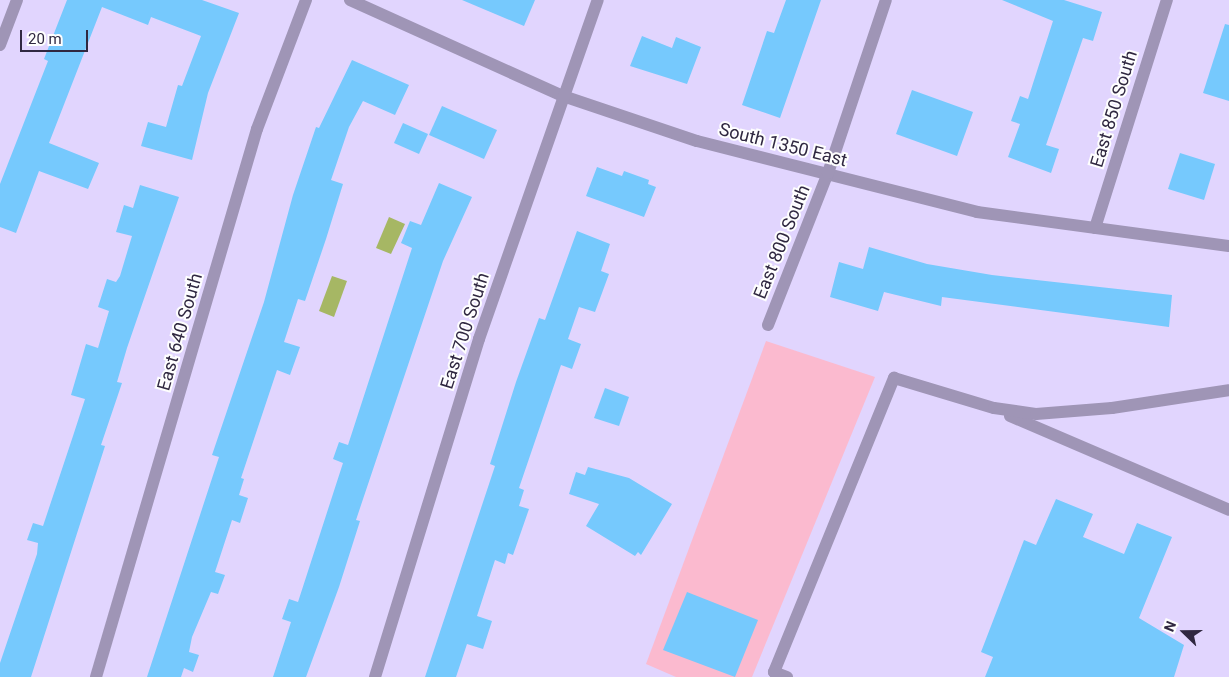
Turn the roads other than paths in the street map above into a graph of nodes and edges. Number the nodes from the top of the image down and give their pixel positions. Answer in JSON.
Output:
{"nodes":[{"id":1,"x":17,"y":0,"type":"edge"},
{"id":2,"x":306,"y":0,"type":"edge"},
{"id":3,"x":350,"y":0,"type":"edge"},
{"id":4,"x":598,"y":0,"type":"edge"},
{"id":5,"x":886,"y":0,"type":"edge"},
{"id":6,"x":1167,"y":0,"type":"edge"},
{"id":7,"x":0,"y":44,"type":"edge"},
{"id":8,"x":563,"y":96,"type":"junction"},
{"id":9,"x":828,"y":174,"type":"junction"},
{"id":10,"x":1095,"y":228,"type":"junction"},
{"id":11,"x":1229,"y":246,"type":"edge"},
{"id":12,"x":768,"y":325,"type":"dead end"},
{"id":13,"x":1229,"y":390,"type":"edge"},
{"id":14,"x":994,"y":408,"type":"junction"},
{"id":15,"x":1229,"y":510,"type":"edge"},
{"id":16,"x":96,"y":677,"type":"edge"},
{"id":17,"x":375,"y":677,"type":"edge"},
{"id":18,"x":787,"y":677,"type":"edge"}],
"edges":[{"from":1,"to":7,"type":"street"},
{"from":2,"to":16,"type":"street","name":"East 640 South"},
{"from":3,"to":8,"type":"street","name":"South 1350 East"},
{"from":4,"to":8,"type":"street","name":"East 700 South"},
{"from":5,"to":9,"type":"street","name":"East 800 South"},
{"from":6,"to":10,"type":"street","name":"East 850 South"},
{"from":8,"to":9,"type":"street","name":"South 1350 East"},
{"from":8,"to":17,"type":"street","name":"East 700 South"},
{"from":9,"to":10,"type":"street","name":"South 1350 East"},
{"from":9,"to":12,"type":"street","name":"East 800 South"},
{"from":10,"to":11,"type":"street","name":"South 1350 East"},
{"from":13,"to":14,"type":"street"},
{"from":14,"to":15,"type":"street"},
{"from":14,"to":18,"type":"street"}]}
